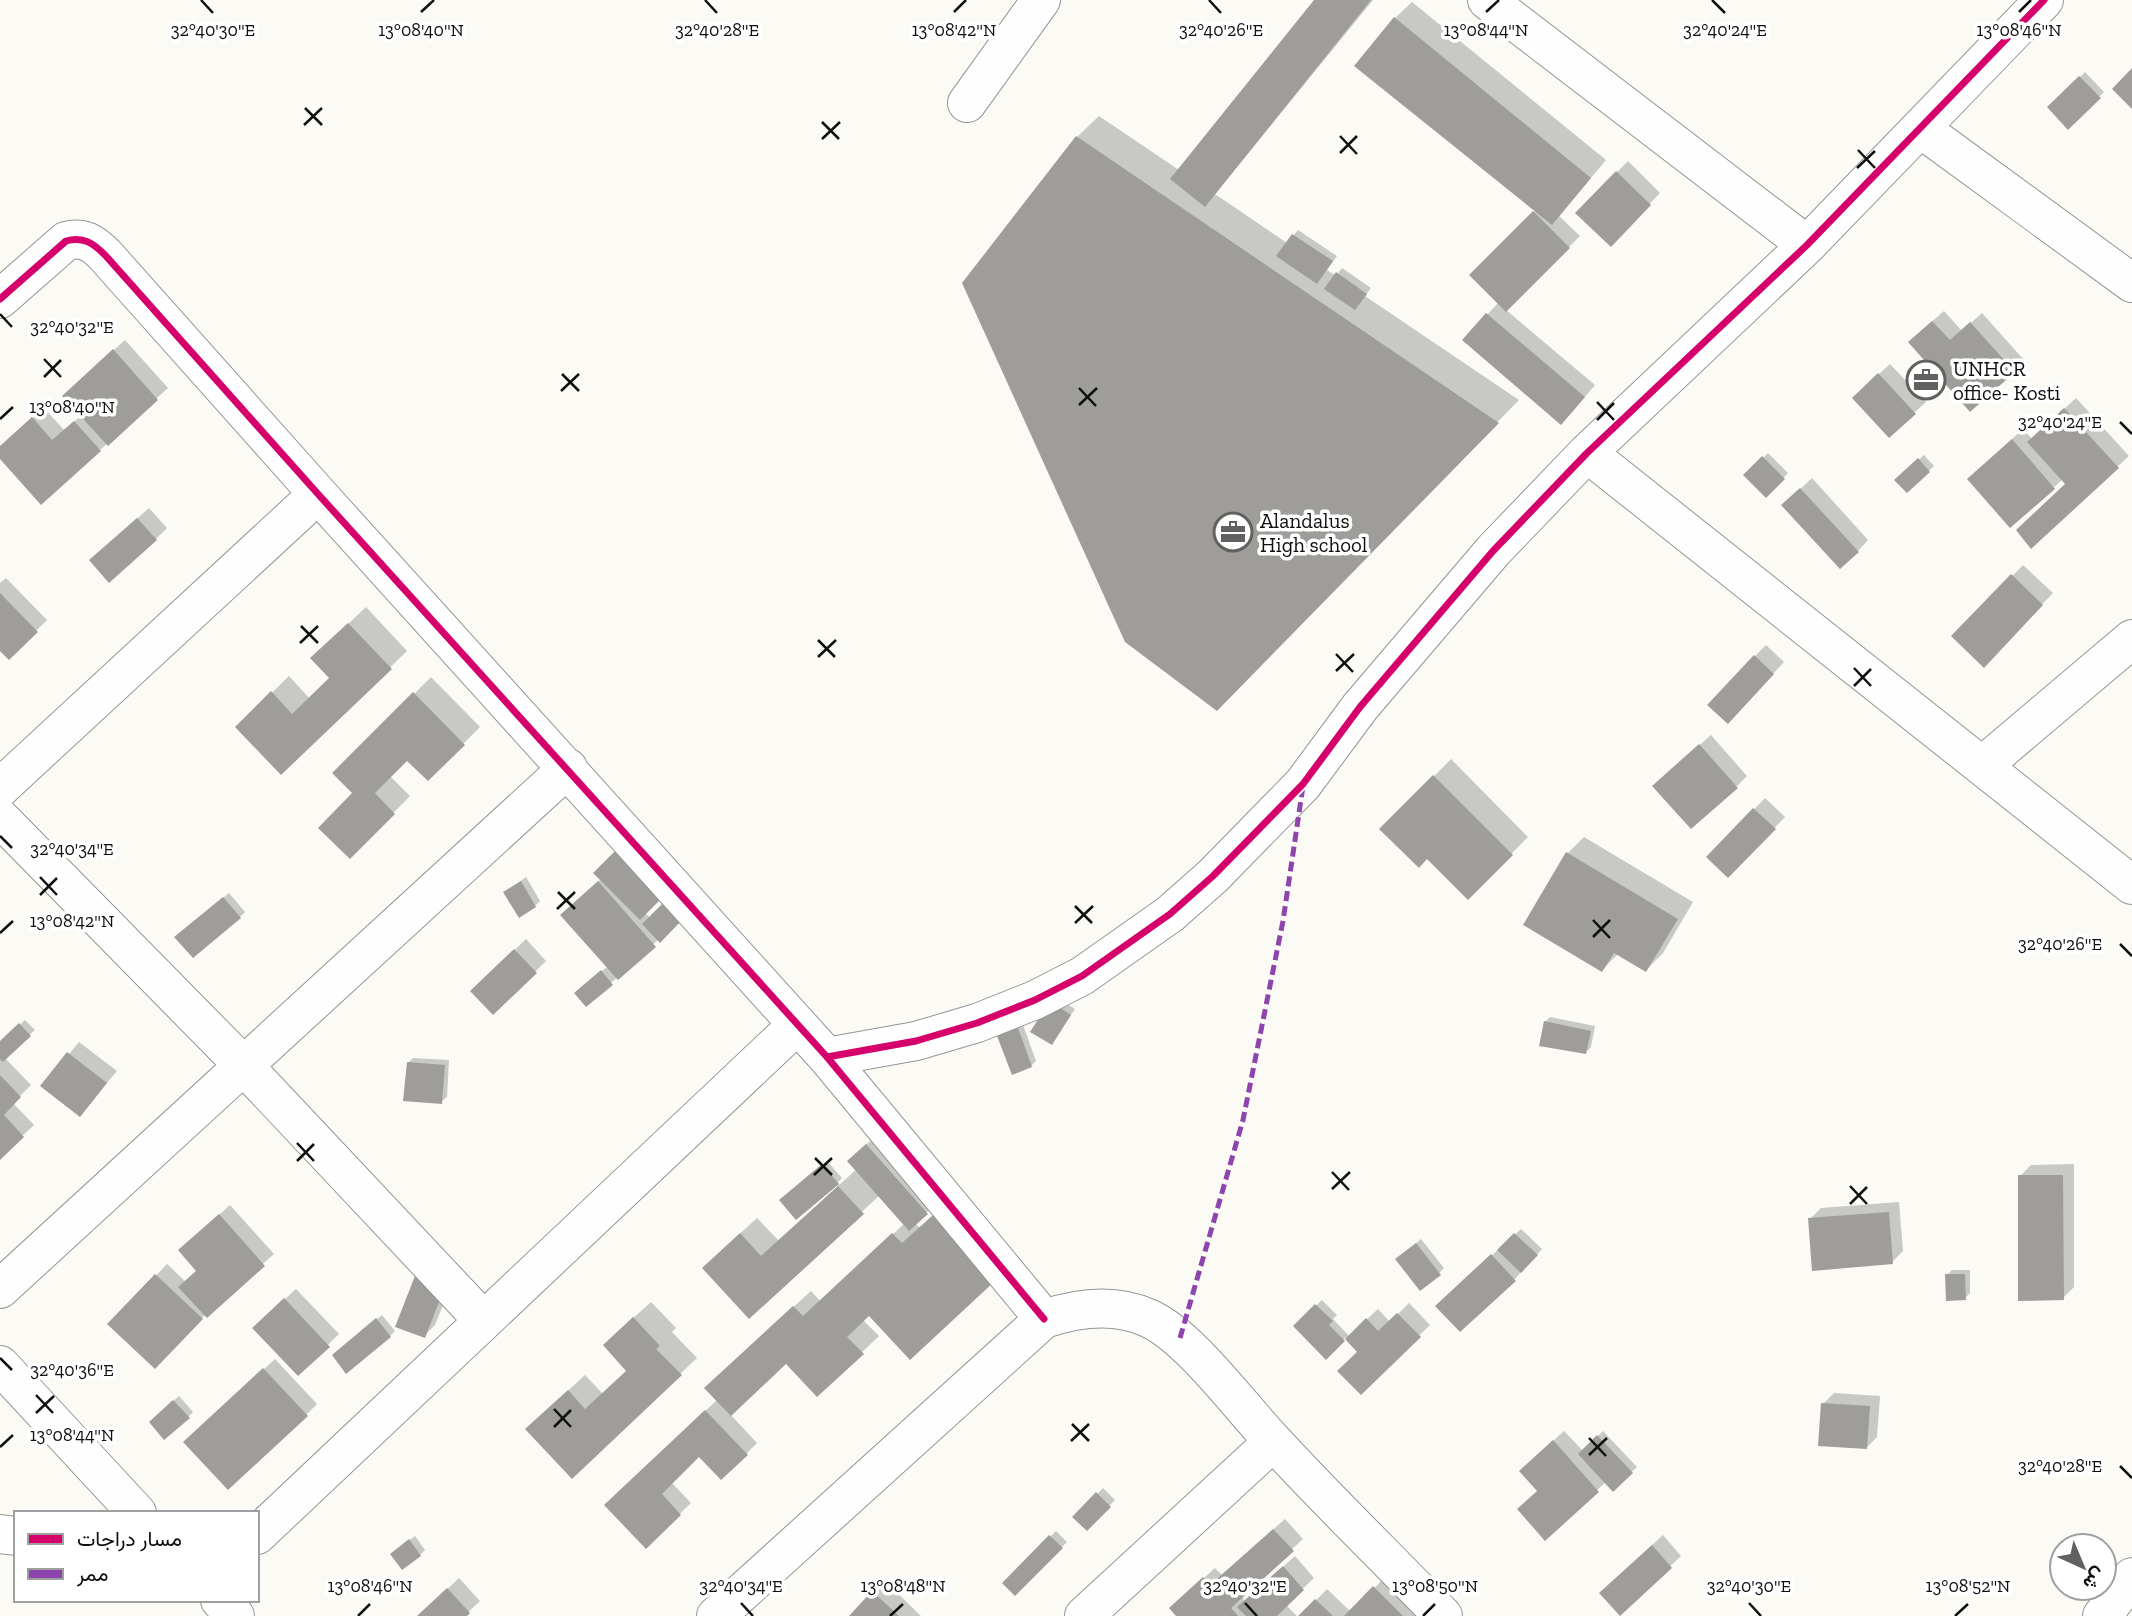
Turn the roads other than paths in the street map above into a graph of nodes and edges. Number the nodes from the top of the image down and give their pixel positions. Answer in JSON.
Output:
{"nodes":[{"id":1,"x":1041,"y":0,"type":"edge"},
{"id":2,"x":1487,"y":0,"type":"edge"},
{"id":3,"x":2044,"y":0,"type":"edge"},
{"id":4,"x":967,"y":103,"type":"dead end"},
{"id":5,"x":1920,"y":128,"type":"junction"},
{"id":6,"x":1807,"y":245,"type":"junction"},
{"id":7,"x":2132,"y":284,"type":"edge"},
{"id":8,"x":0,"y":299,"type":"edge"},
{"id":9,"x":1587,"y":453,"type":"junction"},
{"id":10,"x":318,"y":494,"type":"junction"},
{"id":11,"x":2132,"y":639,"type":"edge"},
{"id":12,"x":1982,"y":766,"type":"junction"},
{"id":13,"x":568,"y":768,"type":"junction"},
{"id":14,"x":0,"y":788,"type":"edge"},
{"id":15,"x":0,"y":818,"type":"edge"},
{"id":16,"x":2132,"y":885,"type":"edge"},
{"id":17,"x":797,"y":1025,"type":"junction"},
{"id":18,"x":827,"y":1057,"type":"junction"},
{"id":19,"x":243,"y":1065,"type":"junction"},
{"id":20,"x":0,"y":1289,"type":"edge"},
{"id":21,"x":1044,"y":1319,"type":"junction"},
{"id":22,"x":484,"y":1320,"type":"junction"},
{"id":23,"x":0,"y":1365,"type":"edge"},
{"id":24,"x":1273,"y":1441,"type":"junction"},
{"id":25,"x":135,"y":1511,"type":"edge"},
{"id":26,"x":259,"y":1533,"type":"edge"},
{"id":27,"x":2132,"y":1577,"type":"edge"},
{"id":28,"x":222,"y":1602,"type":"edge"},
{"id":29,"x":235,"y":1616,"type":"edge"},
{"id":30,"x":716,"y":1616,"type":"edge"},
{"id":31,"x":1084,"y":1616,"type":"edge"},
{"id":32,"x":1443,"y":1616,"type":"edge"},
{"id":33,"x":2102,"y":1616,"type":"edge"}],
"edges":[{"from":1,"to":4,"type":"street"},
{"from":2,"to":6,"type":"street"},
{"from":3,"to":5,"type":"street"},
{"from":5,"to":6,"type":"street"},
{"from":5,"to":7,"type":"street"},
{"from":6,"to":9,"type":"street"},
{"from":8,"to":10,"type":"street"},
{"from":9,"to":12,"type":"street"},
{"from":9,"to":18,"type":"street"},
{"from":10,"to":13,"type":"street"},
{"from":10,"to":14,"type":"street"},
{"from":11,"to":12,"type":"street"},
{"from":12,"to":16,"type":"street"},
{"from":13,"to":17,"type":"street"},
{"from":13,"to":19,"type":"street"},
{"from":15,"to":19,"type":"street"},
{"from":17,"to":18,"type":"street"},
{"from":17,"to":22,"type":"street"},
{"from":18,"to":21,"type":"street"},
{"from":19,"to":20,"type":"street"},
{"from":19,"to":22,"type":"street"},
{"from":21,"to":24,"type":"street"},
{"from":21,"to":30,"type":"street"},
{"from":22,"to":26,"type":"street"},
{"from":23,"to":25,"type":"street"},
{"from":24,"to":31,"type":"street"},
{"from":24,"to":32,"type":"street"},
{"from":27,"to":33,"type":"street"},
{"from":28,"to":29,"type":"street"}]}
